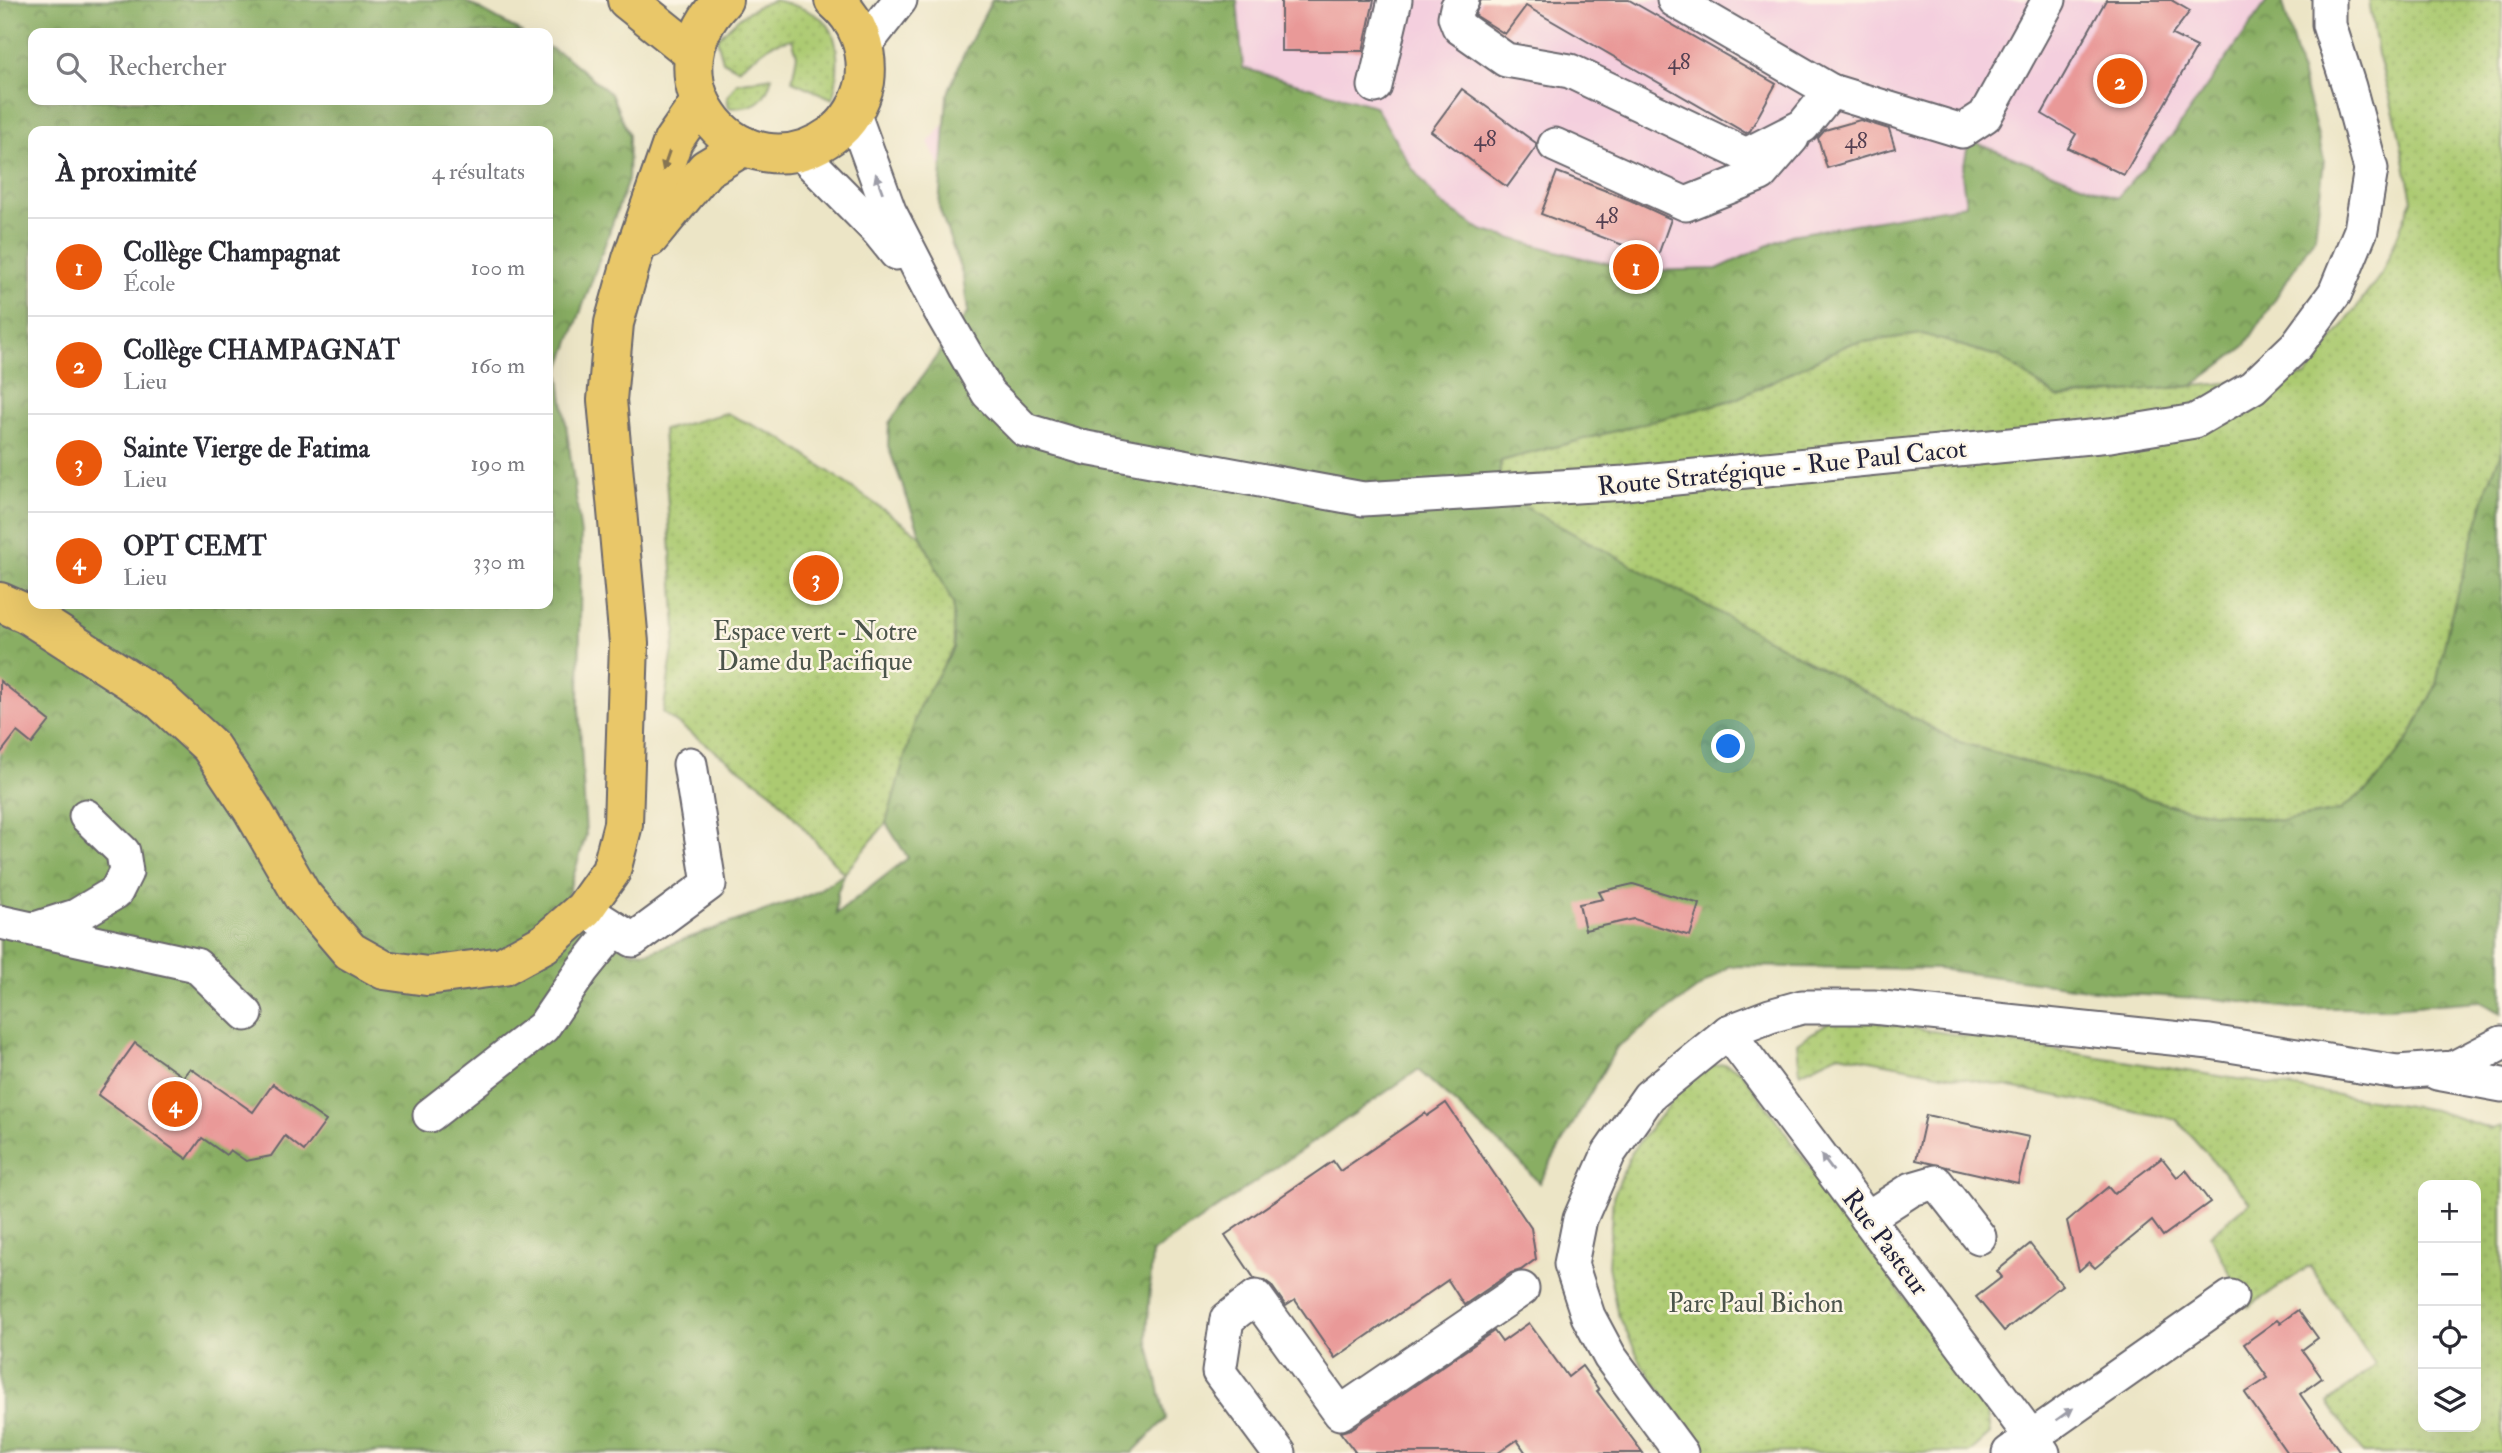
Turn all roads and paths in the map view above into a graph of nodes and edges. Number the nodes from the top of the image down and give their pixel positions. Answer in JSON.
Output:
{"nodes":[{"id":1,"x":627,"y":0,"type":"edge"},
{"id":2,"x":723,"y":0,"type":"edge"},
{"id":3,"x":834,"y":0,"type":"edge"},
{"id":4,"x":900,"y":0,"type":"edge"},
{"id":5,"x":1395,"y":0,"type":"edge"},
{"id":6,"x":1462,"y":0,"type":"edge"},
{"id":7,"x":1674,"y":0,"type":"edge"},
{"id":8,"x":2049,"y":0,"type":"edge"},
{"id":9,"x":2329,"y":0,"type":"edge"},
{"id":10,"x":864,"y":46,"type":"junction"},
{"id":11,"x":693,"y":53,"type":"junction"},
{"id":12,"x":1375,"y":86,"type":"dead end"},
{"id":13,"x":1831,"y":91,"type":"junction"},
{"id":14,"x":700,"y":102,"type":"junction"},
{"id":15,"x":853,"y":112,"type":"junction"},
{"id":16,"x":1803,"y":126,"type":"junction"},
{"id":17,"x":1555,"y":145,"type":"dead end"},
{"id":18,"x":744,"y":146,"type":"junction"},
{"id":19,"x":799,"y":151,"type":"junction"},
{"id":20,"x":632,"y":259,"type":"junction"},
{"id":21,"x":940,"y":310,"type":"junction"},
{"id":22,"x":0,"y":602,"type":"edge"},
{"id":23,"x":690,"y":764,"type":"dead end"},
{"id":24,"x":86,"y":816,"type":"dead end"},
{"id":25,"x":599,"y":919,"type":"junction"},
{"id":26,"x":0,"y":922,"type":"edge"},
{"id":27,"x":33,"y":930,"type":"junction"},
{"id":28,"x":246,"y":1014,"type":"dead end"},
{"id":29,"x":1728,"y":1032,"type":"junction"},
{"id":30,"x":2502,"y":1044,"type":"edge"},
{"id":31,"x":2421,"y":1070,"type":"junction"},
{"id":32,"x":2502,"y":1085,"type":"edge"},
{"id":33,"x":430,"y":1115,"type":"dead end"},
{"id":34,"x":1867,"y":1218,"type":"junction"},
{"id":35,"x":1979,"y":1237,"type":"dead end"},
{"id":36,"x":1522,"y":1289,"type":"dead end"},
{"id":37,"x":2231,"y":1297,"type":"dead end"},
{"id":38,"x":2028,"y":1448,"type":"edge"},
{"id":39,"x":1279,"y":1453,"type":"edge"},
{"id":40,"x":1681,"y":1453,"type":"edge"}],
"edges":[{"from":1,"to":11,"type":"main road"},
{"from":2,"to":11,"type":"main road"},
{"from":3,"to":10,"type":"main road"},
{"from":4,"to":10,"type":"street"},
{"from":5,"to":12,"type":"street"},
{"from":6,"to":16,"type":"street"},
{"from":7,"to":13,"type":"street"},
{"from":8,"to":13,"type":"street"},
{"from":9,"to":21,"type":"street","name":"Route Stratégique - Rue Paul Cacot"},
{"from":10,"to":15,"type":"main road"},
{"from":11,"to":14,"type":"main road"},
{"from":13,"to":16,"type":"street"},
{"from":14,"to":18,"type":"main road"},
{"from":14,"to":20,"type":"main road","one_way":true},
{"from":15,"to":19,"type":"main road"},
{"from":21,"to":15,"type":"street","name":"Route Stratégique - Rue Paul Cacot","one_way":true},
{"from":16,"to":17,"type":"street"},
{"from":18,"to":19,"type":"main road"},
{"from":18,"to":20,"type":"main road"},
{"from":19,"to":21,"type":"street","name":"Route Stratégique - Rue Paul Cacot"},
{"from":20,"to":25,"type":"main road"},
{"from":22,"to":25,"type":"main road"},
{"from":23,"to":25,"type":"street"},
{"from":24,"to":27,"type":"street"},
{"from":25,"to":33,"type":"street"},
{"from":26,"to":27,"type":"street"},
{"from":27,"to":28,"type":"street"},
{"from":29,"to":31,"type":"street"},
{"from":34,"to":29,"type":"street","name":"Rue Pasteur","one_way":true},
{"from":29,"to":40,"type":"street"},
{"from":30,"to":31,"type":"street"},
{"from":31,"to":32,"type":"street"},
{"from":34,"to":35,"type":"street"},
{"from":34,"to":38,"type":"street","name":"Rue Pasteur"},
{"from":36,"to":39,"type":"street"},
{"from":38,"to":37,"type":"street","one_way":true}]}
